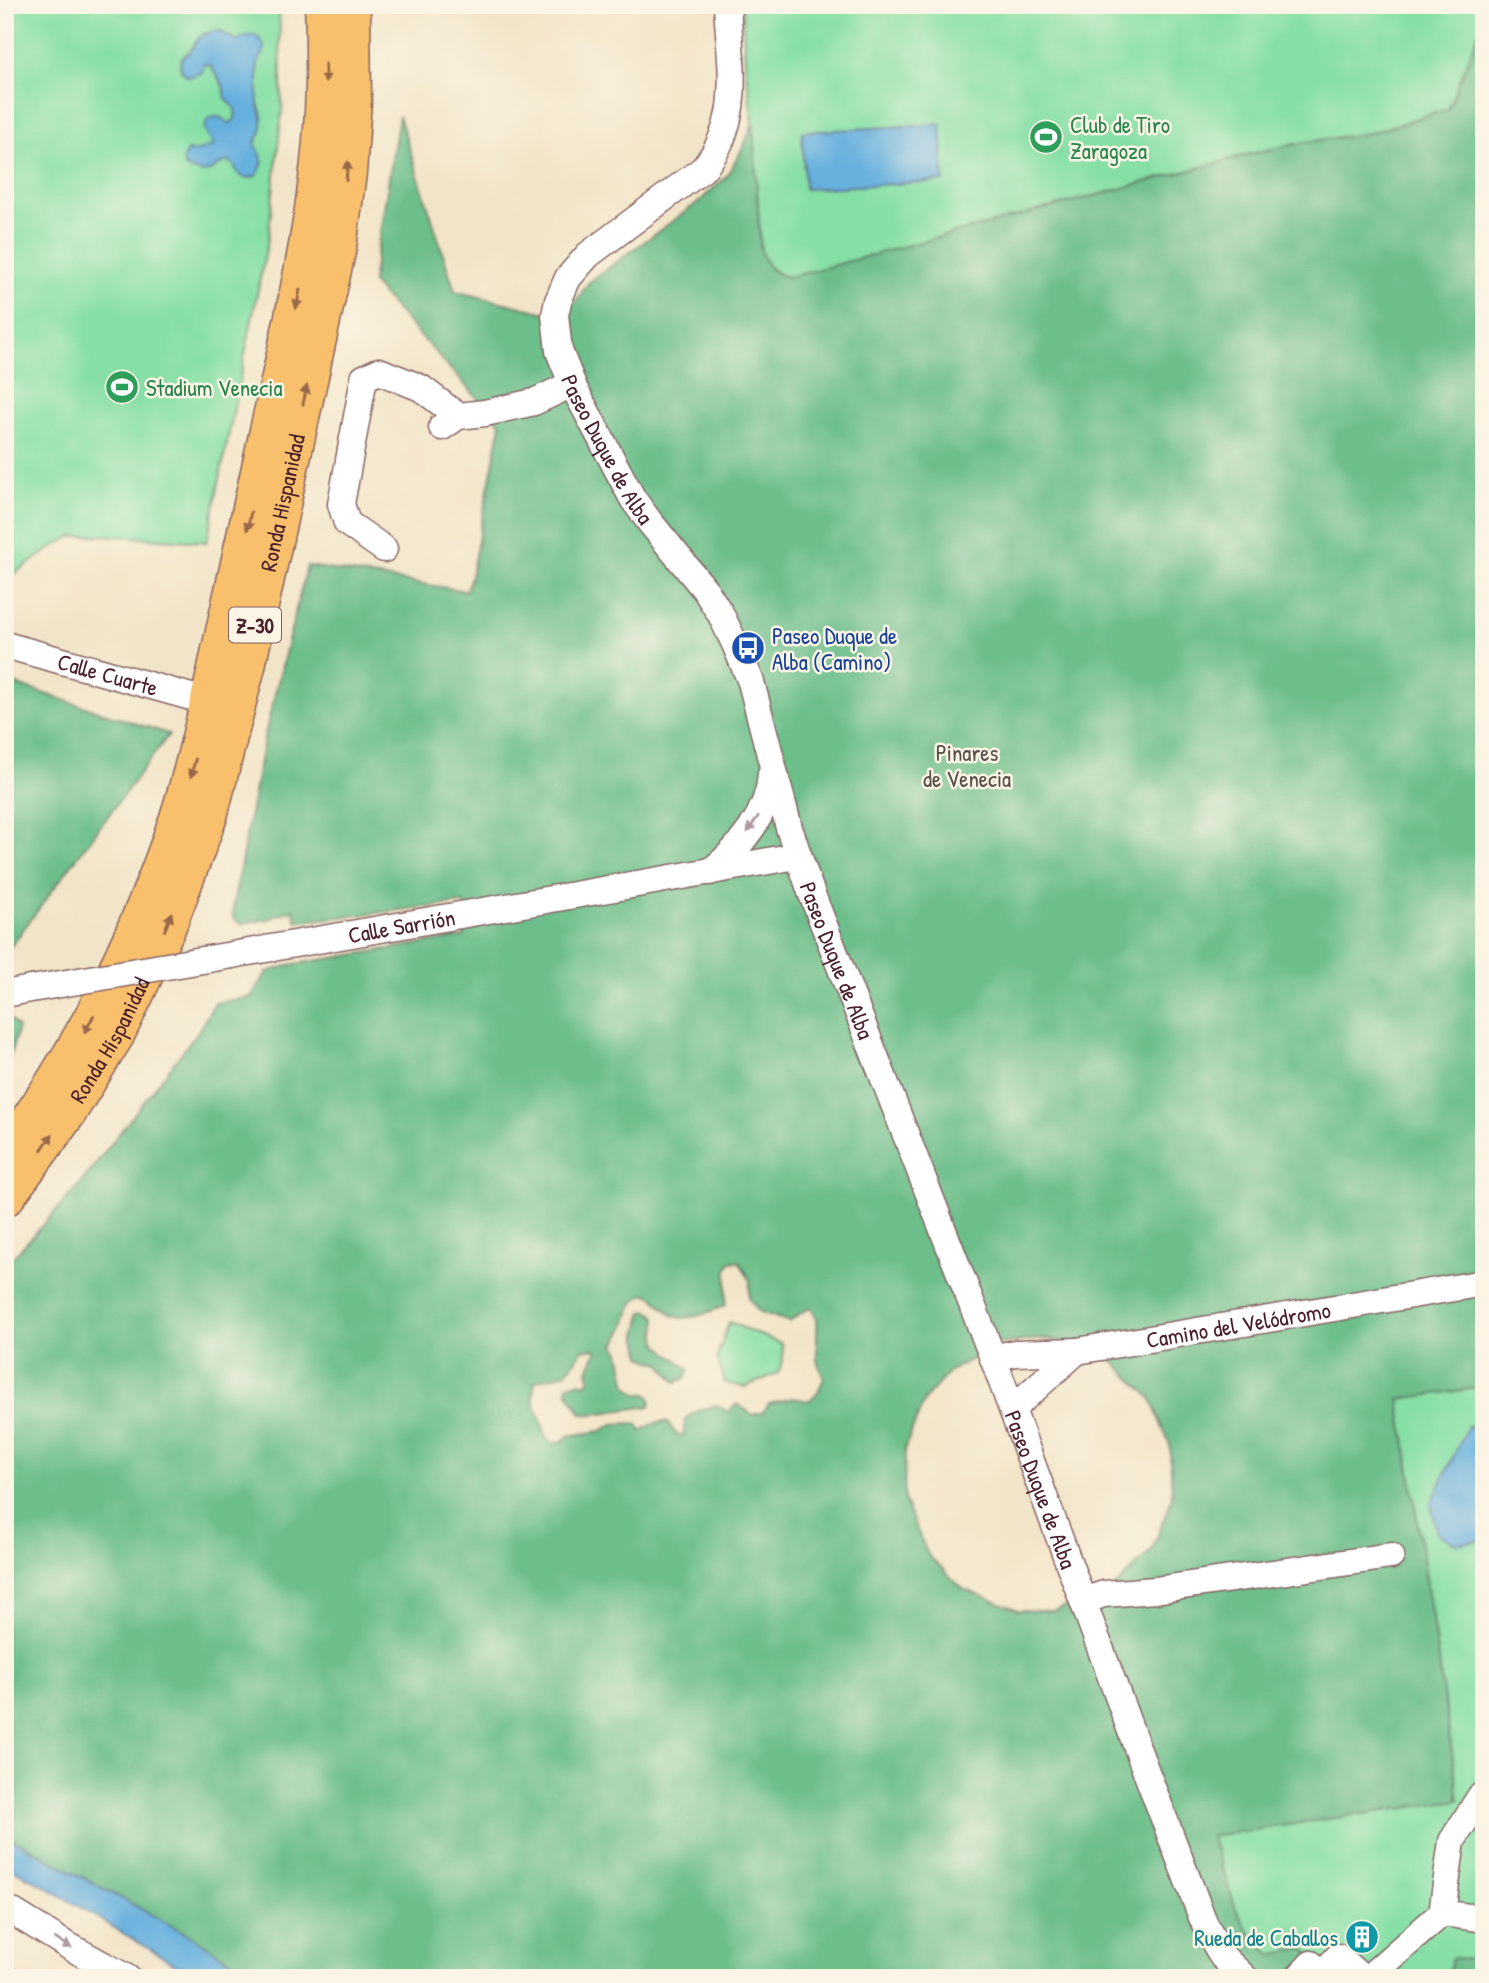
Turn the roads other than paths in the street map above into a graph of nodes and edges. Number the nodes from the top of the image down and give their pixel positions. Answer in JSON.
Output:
{"nodes":[{"id":1,"x":324,"y":5,"type":"edge"},
{"id":2,"x":351,"y":5,"type":"edge"},
{"id":3,"x":727,"y":5,"type":"edge"},
{"id":4,"x":572,"y":384,"type":"junction"},
{"id":5,"x":384,"y":549,"type":"dead end"},
{"id":6,"x":5,"y":645,"type":"edge"},
{"id":7,"x":224,"y":701,"type":"junction"},
{"id":8,"x":772,"y":762,"type":"junction"},
{"id":9,"x":797,"y":856,"type":"junction"},
{"id":10,"x":709,"y":873,"type":"junction"},
{"id":11,"x":5,"y":994,"type":"edge"},
{"id":12,"x":5,"y":1154,"type":"edge"},
{"id":13,"x":5,"y":1197,"type":"edge"},
{"id":14,"x":1484,"y":1283,"type":"edge"},
{"id":15,"x":1077,"y":1351,"type":"junction"},
{"id":16,"x":993,"y":1358,"type":"junction"},
{"id":17,"x":1012,"y":1409,"type":"junction"},
{"id":18,"x":1391,"y":1556,"type":"dead end"},
{"id":19,"x":1083,"y":1601,"type":"junction"},
{"id":20,"x":1480,"y":1797,"type":"dead end"},
{"id":21,"x":5,"y":1907,"type":"edge"},
{"id":22,"x":1442,"y":1913,"type":"junction"},
{"id":23,"x":1484,"y":1919,"type":"edge"},
{"id":24,"x":1340,"y":1973,"type":"edge"},
{"id":25,"x":127,"y":1978,"type":"edge"},
{"id":26,"x":1245,"y":1978,"type":"edge"}],
"edges":[{"from":1,"to":7,"type":"highway","name":"Ronda Hispanidad","number":"Z-30","one_way":true},
{"from":7,"to":2,"type":"highway","name":"Ronda Hispanidad","number":"Z-30","one_way":true},
{"from":3,"to":4,"type":"street","name":"Paseo Duque de Alba"},
{"from":4,"to":5,"type":"street"},
{"from":4,"to":8,"type":"street","name":"Paseo Duque de Alba"},
{"from":6,"to":7,"type":"street","name":"Calle Cuarte"},
{"from":7,"to":12,"type":"highway","name":"Ronda Hispanidad","number":"Z-30","one_way":true},
{"from":13,"to":7,"type":"highway","name":"Ronda Hispanidad","number":"Z-30","one_way":true},
{"from":8,"to":9,"type":"street","name":"Paseo Duque de Alba"},
{"from":8,"to":10,"type":"street","one_way":true},
{"from":9,"to":10,"type":"street","name":"Calle Sarrión"},
{"from":9,"to":16,"type":"street","name":"Paseo Duque de Alba"},
{"from":10,"to":11,"type":"street","name":"Calle Sarrión","bridge":true},
{"from":14,"to":15,"type":"street","name":"Camino del Velódromo"},
{"from":15,"to":16,"type":"street","name":"Camino del Velódromo"},
{"from":15,"to":17,"type":"street"},
{"from":16,"to":17,"type":"street","name":"Paseo Duque de Alba"},
{"from":17,"to":19,"type":"street","name":"Paseo Duque de Alba"},
{"from":18,"to":19,"type":"street"},
{"from":19,"to":26,"type":"street","name":"Paseo Duque de Alba"},
{"from":20,"to":22,"type":"street"},
{"from":21,"to":25,"type":"street","one_way":true},
{"from":22,"to":23,"type":"street"},
{"from":22,"to":24,"type":"street"}]}
